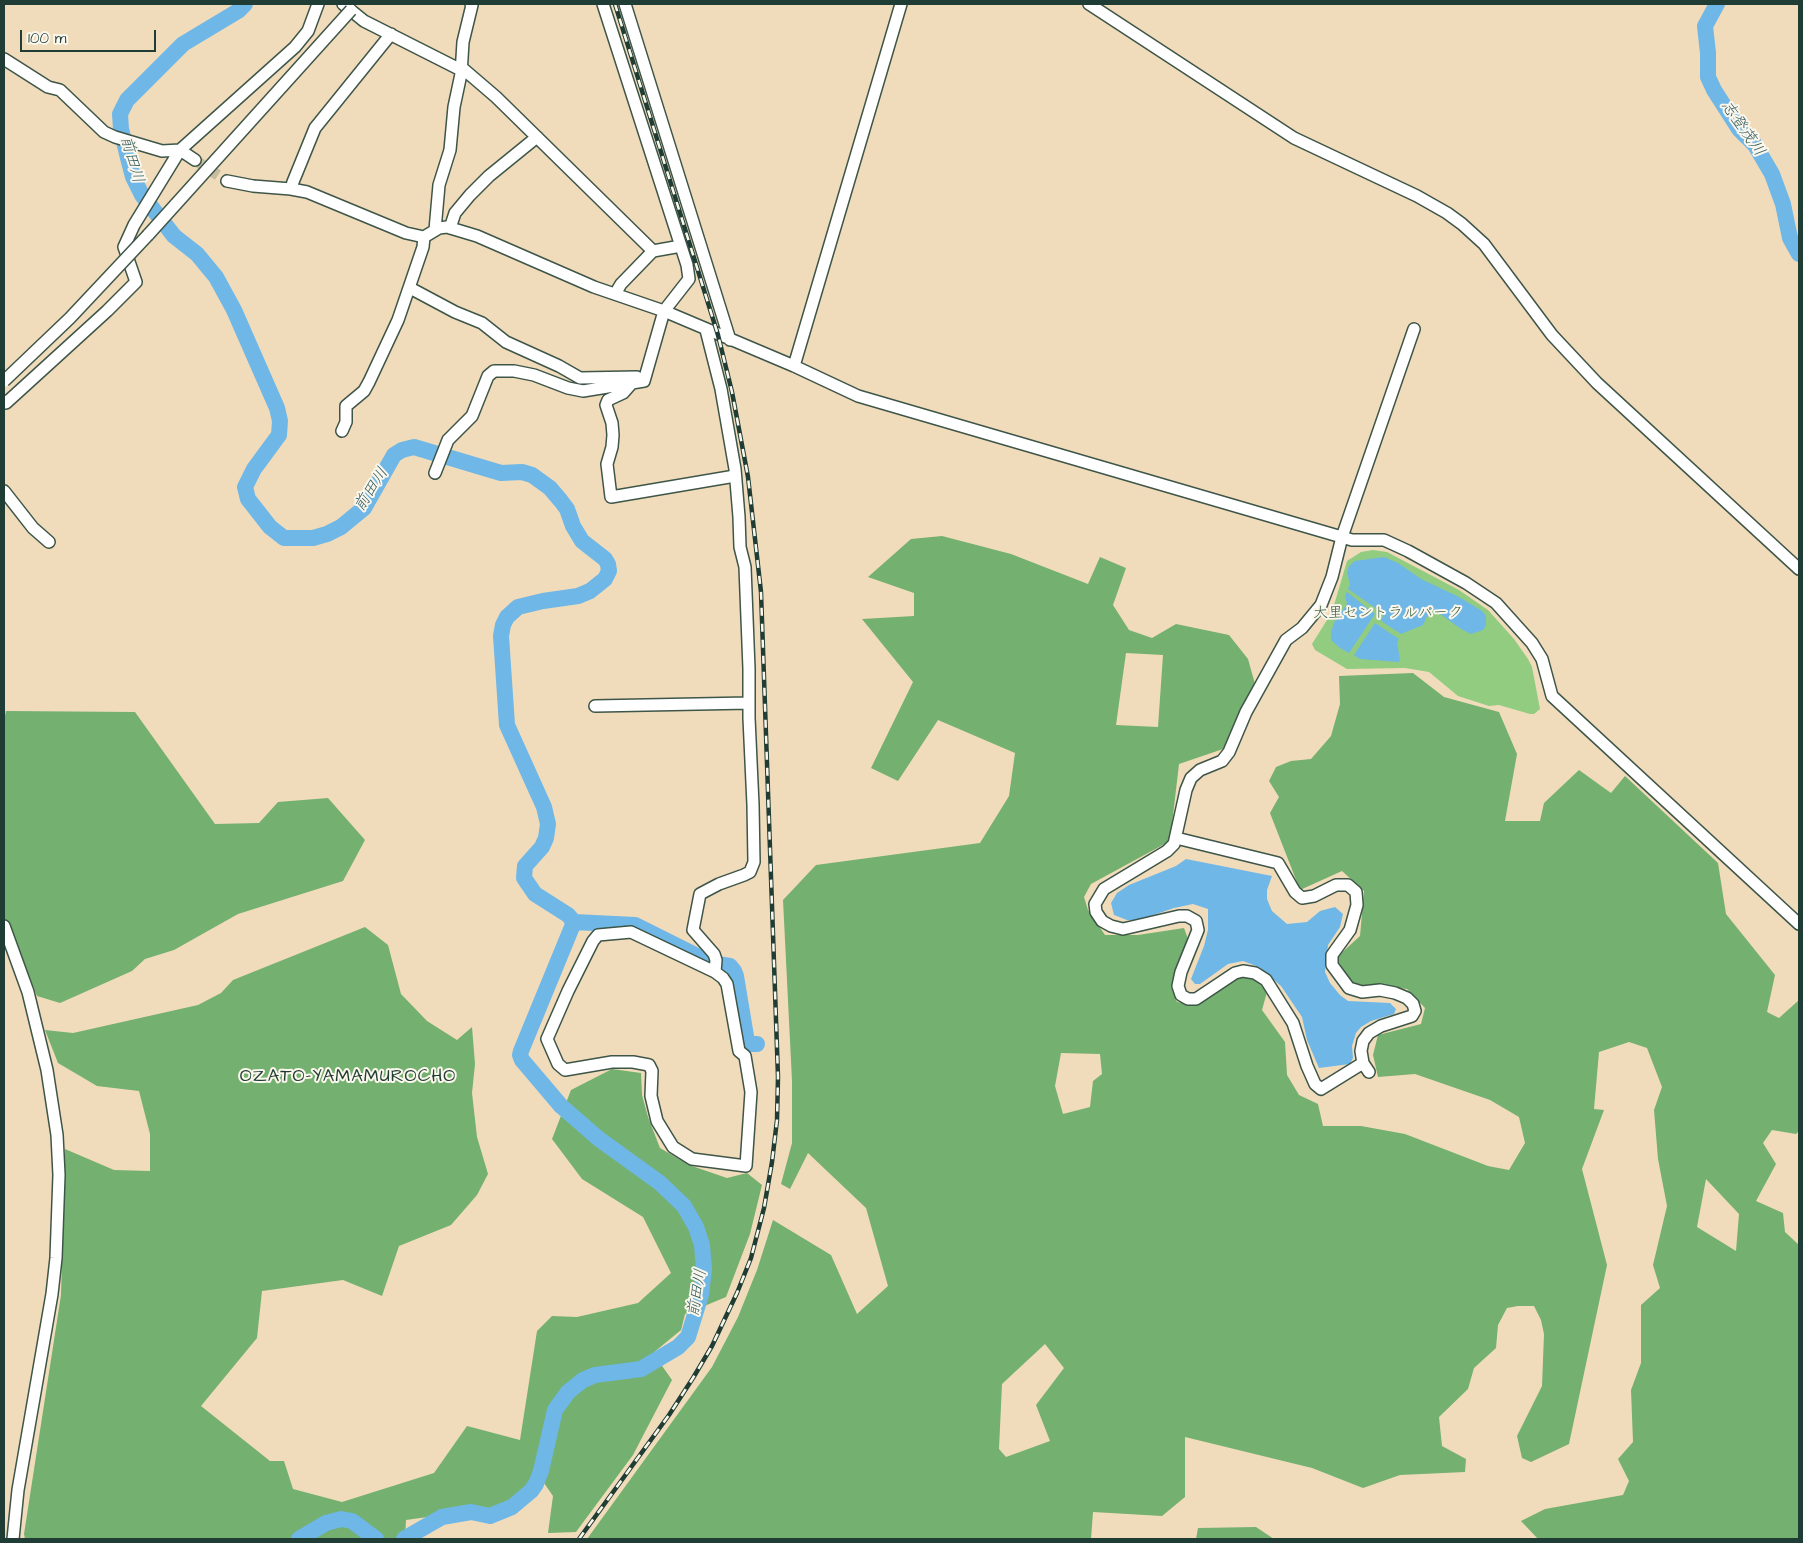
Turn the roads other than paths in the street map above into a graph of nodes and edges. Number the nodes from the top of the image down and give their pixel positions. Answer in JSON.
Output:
{"nodes":[{"id":1,"x":318,"y":4,"type":"edge"},
{"id":2,"x":471,"y":4,"type":"edge"},
{"id":3,"x":603,"y":4,"type":"edge"},
{"id":4,"x":625,"y":4,"type":"edge"},
{"id":5,"x":901,"y":4,"type":"edge"},
{"id":6,"x":1089,"y":4,"type":"edge"},
{"id":7,"x":350,"y":6,"type":"edge"},
{"id":8,"x":391,"y":34,"type":"junction"},
{"id":9,"x":4,"y":59,"type":"edge"},
{"id":10,"x":461,"y":69,"type":"junction"},
{"id":11,"x":537,"y":137,"type":"junction"},
{"id":12,"x":180,"y":150,"type":"junction"},
{"id":13,"x":196,"y":160,"type":"tunnel mouth"},
{"id":14,"x":227,"y":181,"type":"tunnel mouth"},
{"id":15,"x":291,"y":189,"type":"junction"},
{"id":16,"x":450,"y":228,"type":"junction"},
{"id":17,"x":435,"y":230,"type":"junction"},
{"id":18,"x":424,"y":237,"type":"junction"},
{"id":19,"x":681,"y":246,"type":"junction"},
{"id":20,"x":653,"y":251,"type":"junction"},
{"id":21,"x":410,"y":288,"type":"junction"},
{"id":22,"x":615,"y":294,"type":"junction"},
{"id":23,"x":664,"y":311,"type":"junction"},
{"id":24,"x":1414,"y":329,"type":"dead end"},
{"id":25,"x":706,"y":330,"type":"junction"},
{"id":26,"x":730,"y":340,"type":"junction"},
{"id":27,"x":794,"y":366,"type":"junction"},
{"id":28,"x":645,"y":378,"type":"junction"},
{"id":29,"x":4,"y":381,"type":"edge"},
{"id":30,"x":631,"y":384,"type":"junction"},
{"id":31,"x":4,"y":401,"type":"edge"},
{"id":32,"x":342,"y":431,"type":"dead end"},
{"id":33,"x":437,"y":469,"type":"dead end"},
{"id":34,"x":735,"y":476,"type":"junction"},
{"id":35,"x":4,"y":491,"type":"edge"},
{"id":36,"x":1342,"y":537,"type":"junction"},
{"id":37,"x":49,"y":542,"type":"dead end"},
{"id":38,"x":1799,"y":569,"type":"edge"},
{"id":39,"x":749,"y":703,"type":"junction"},
{"id":40,"x":595,"y":706,"type":"dead end"},
{"id":41,"x":1176,"y":838,"type":"junction"},
{"id":42,"x":1799,"y":924,"type":"edge"},
{"id":43,"x":4,"y":926,"type":"edge"},
{"id":44,"x":715,"y":967,"type":"junction"},
{"id":45,"x":13,"y":1539,"type":"edge"}],
"edges":[{"from":1,"to":12,"type":"street"},
{"from":2,"to":10,"type":"street"},
{"from":3,"to":19,"type":"street"},
{"from":4,"to":26,"type":"street"},
{"from":5,"to":27,"type":"street"},
{"from":6,"to":38,"type":"street"},
{"from":7,"to":8,"type":"street"},
{"from":7,"to":29,"type":"street","bridge":true},
{"from":8,"to":10,"type":"street"},
{"from":8,"to":15,"type":"street"},
{"from":9,"to":12,"type":"street"},
{"from":10,"to":11,"type":"street"},
{"from":10,"to":17,"type":"street"},
{"from":11,"to":16,"type":"street"},
{"from":11,"to":20,"type":"street"},
{"from":12,"to":13,"type":"street"},
{"from":12,"to":31,"type":"street"},
{"from":14,"to":15,"type":"street"},
{"from":15,"to":18,"type":"street"},
{"from":16,"to":17,"type":"street"},
{"from":16,"to":22,"type":"street"},
{"from":17,"to":18,"type":"street"},
{"from":18,"to":21,"type":"street"},
{"from":19,"to":20,"type":"street"},
{"from":19,"to":23,"type":"street"},
{"from":20,"to":22,"type":"street"},
{"from":21,"to":28,"type":"street"},
{"from":21,"to":32,"type":"street"},
{"from":22,"to":23,"type":"street"},
{"from":23,"to":25,"type":"street"},
{"from":23,"to":28,"type":"street"},
{"from":24,"to":36,"type":"street"},
{"from":25,"to":26,"type":"street"},
{"from":25,"to":34,"type":"street"},
{"from":26,"to":27,"type":"street"},
{"from":27,"to":36,"type":"street"},
{"from":28,"to":30,"type":"street"},
{"from":30,"to":33,"type":"street"},
{"from":30,"to":34,"type":"street"},
{"from":34,"to":39,"type":"street"},
{"from":35,"to":37,"type":"street"},
{"from":36,"to":41,"type":"street"},
{"from":36,"to":42,"type":"street"},
{"from":39,"to":40,"type":"street"},
{"from":39,"to":44,"type":"street"},
{"from":41,"to":41,"type":"street"},
{"from":43,"to":45,"type":"street"},
{"from":44,"to":44,"type":"street"}]}
